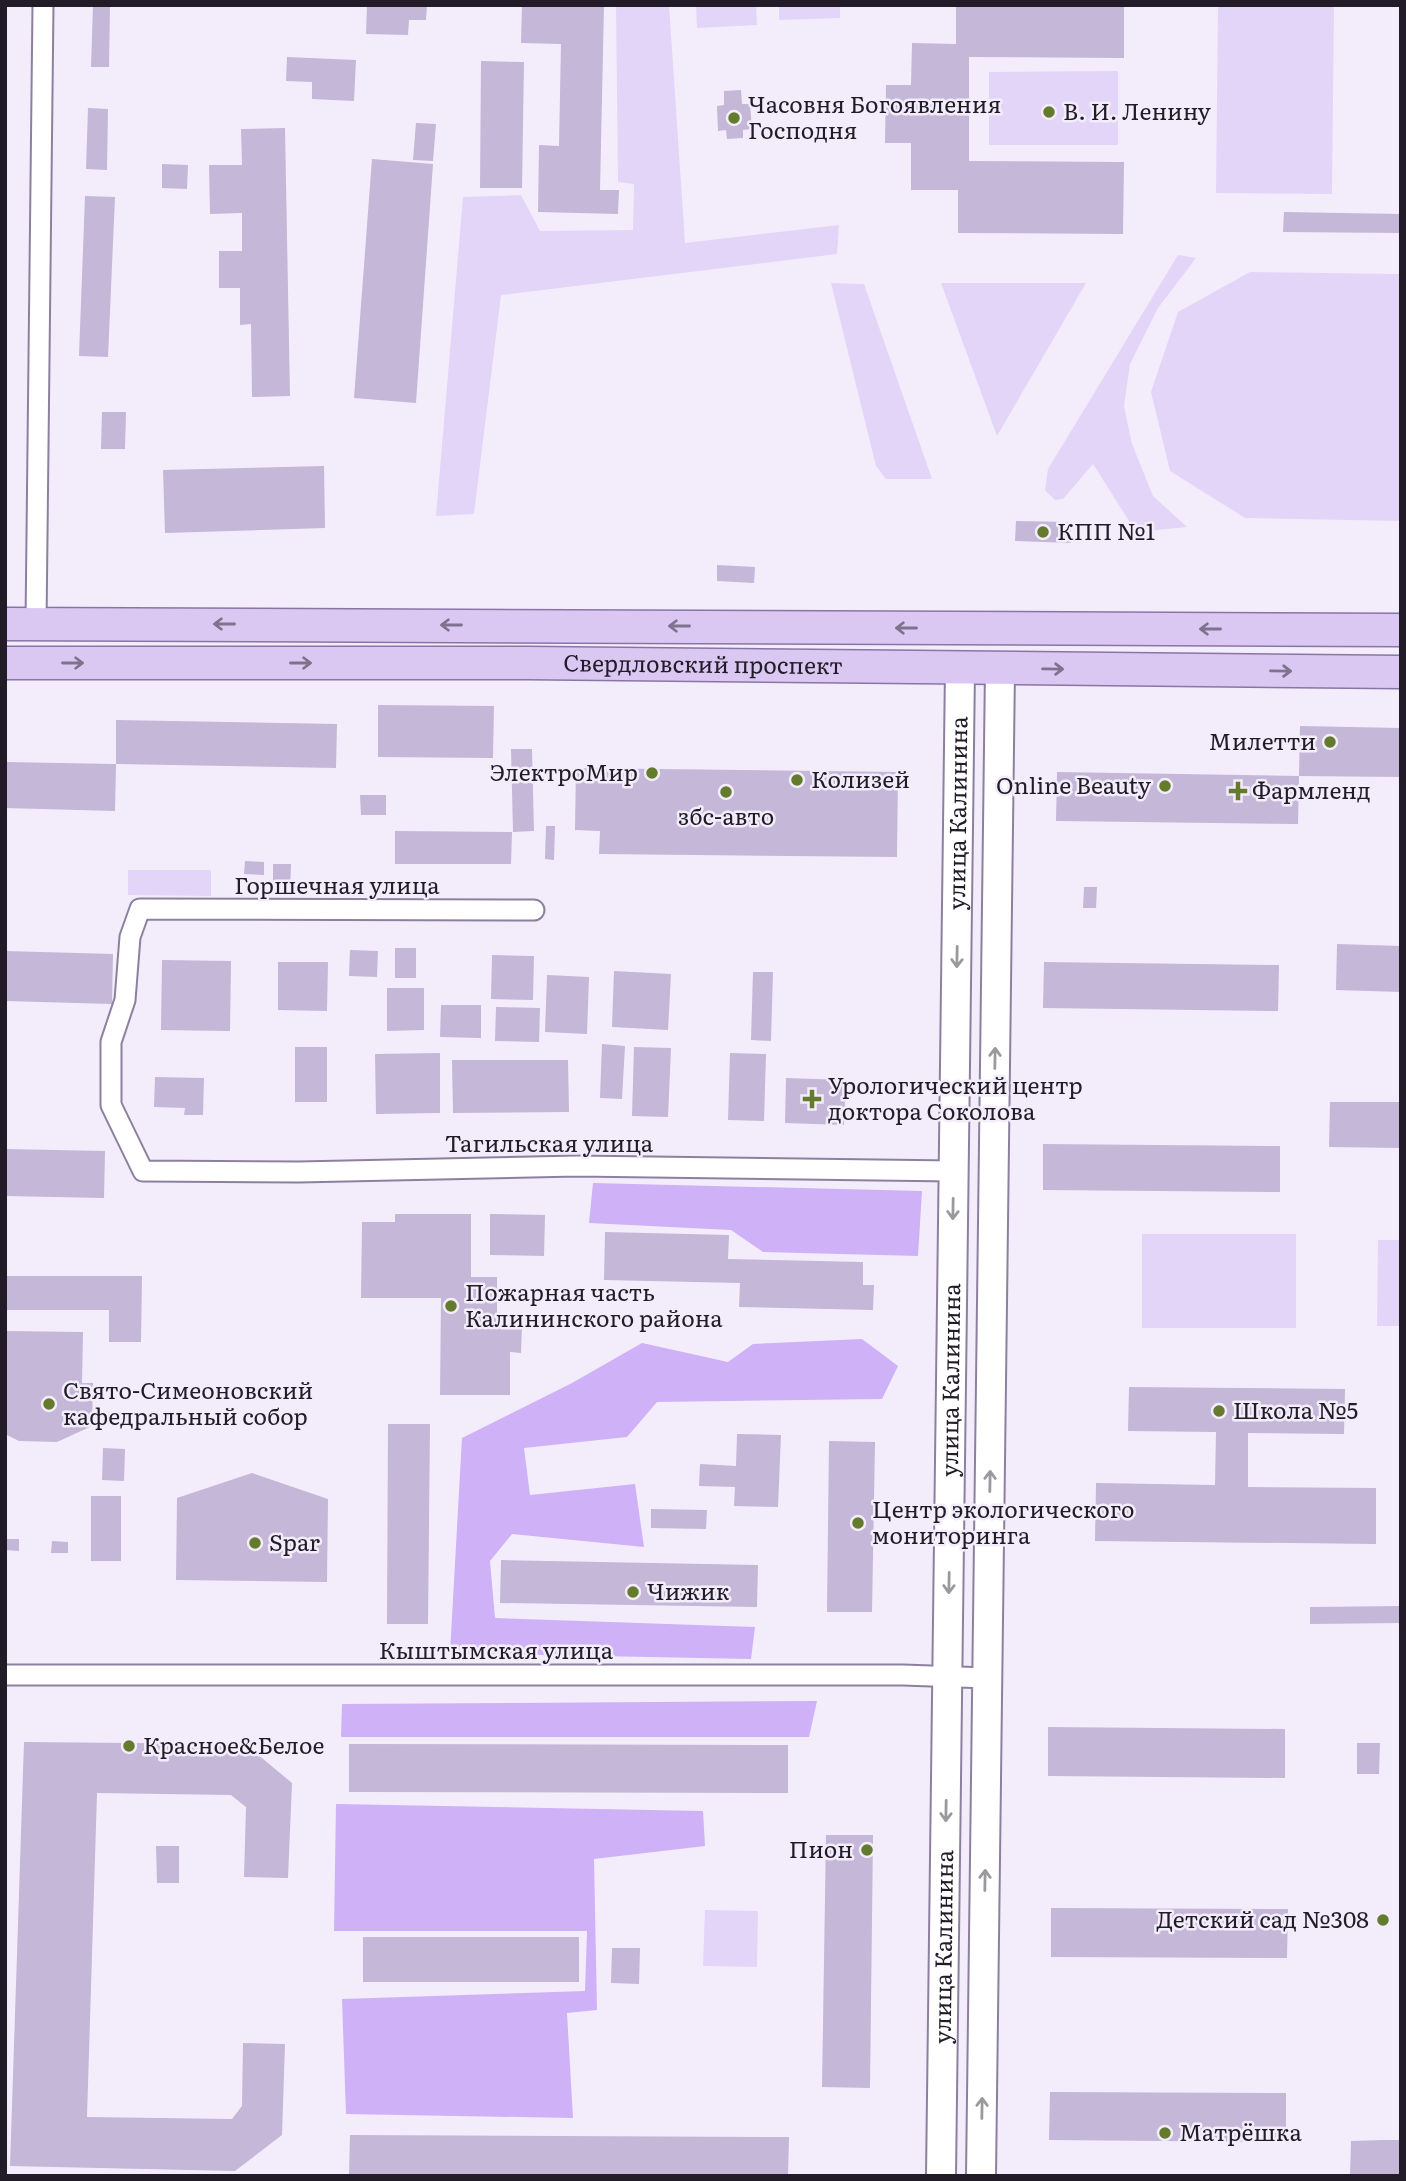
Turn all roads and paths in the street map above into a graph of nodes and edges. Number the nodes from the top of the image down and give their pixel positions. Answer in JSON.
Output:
{"nodes":[{"id":1,"x":43,"y":5,"type":"edge"},
{"id":2,"x":20,"y":624,"type":"edge"},
{"id":3,"x":975,"y":628,"type":"junction"},
{"id":4,"x":1401,"y":630,"type":"edge"},
{"id":5,"x":5,"y":663,"type":"edge"},
{"id":6,"x":960,"y":668,"type":"junction"},
{"id":7,"x":1000,"y":668,"type":"junction"},
{"id":8,"x":1401,"y":672,"type":"edge"},
{"id":9,"x":534,"y":910,"type":"dead end"},
{"id":10,"x":144,"y":1171,"type":"joint"},
{"id":11,"x":954,"y":1171,"type":"junction"},
{"id":12,"x":5,"y":1675,"type":"edge"},
{"id":13,"x":947,"y":1677,"type":"junction"},
{"id":14,"x":987,"y":1678,"type":"junction"},
{"id":15,"x":941,"y":2176,"type":"edge"},
{"id":16,"x":981,"y":2176,"type":"edge"}],
"edges":[{"from":1,"to":2,"type":"street"},
{"from":3,"to":2,"type":"main road","name":"Свердловский проспект","one_way":true},
{"from":4,"to":3,"type":"main road","name":"Свердловский проспект","one_way":true},
{"from":3,"to":6,"type":"main road"},
{"from":3,"to":7,"type":"main road"},
{"from":5,"to":6,"type":"main road","name":"Свердловский проспект","one_way":true},
{"from":6,"to":7,"type":"main road","name":"Свердловский проспект"},
{"from":6,"to":11,"type":"main road","name":"улица Калинина","one_way":true},
{"from":7,"to":8,"type":"main road","name":"Свердловский проспект","one_way":true},
{"from":14,"to":7,"type":"main road","name":"улица Калинина","one_way":true},
{"from":9,"to":10,"type":"street","name":"Горшечная улица"},
{"from":10,"to":11,"type":"street","name":"Тагильская улица"},
{"from":11,"to":13,"type":"main road","name":"улица Калинина","one_way":true},
{"from":12,"to":13,"type":"street","name":"Кыштымская улица"},
{"from":13,"to":14,"type":"street","name":"Кыштымская улица"},
{"from":13,"to":15,"type":"main road","name":"улица Калинина","one_way":true},
{"from":16,"to":14,"type":"main road","name":"улица Калинина","one_way":true}]}
